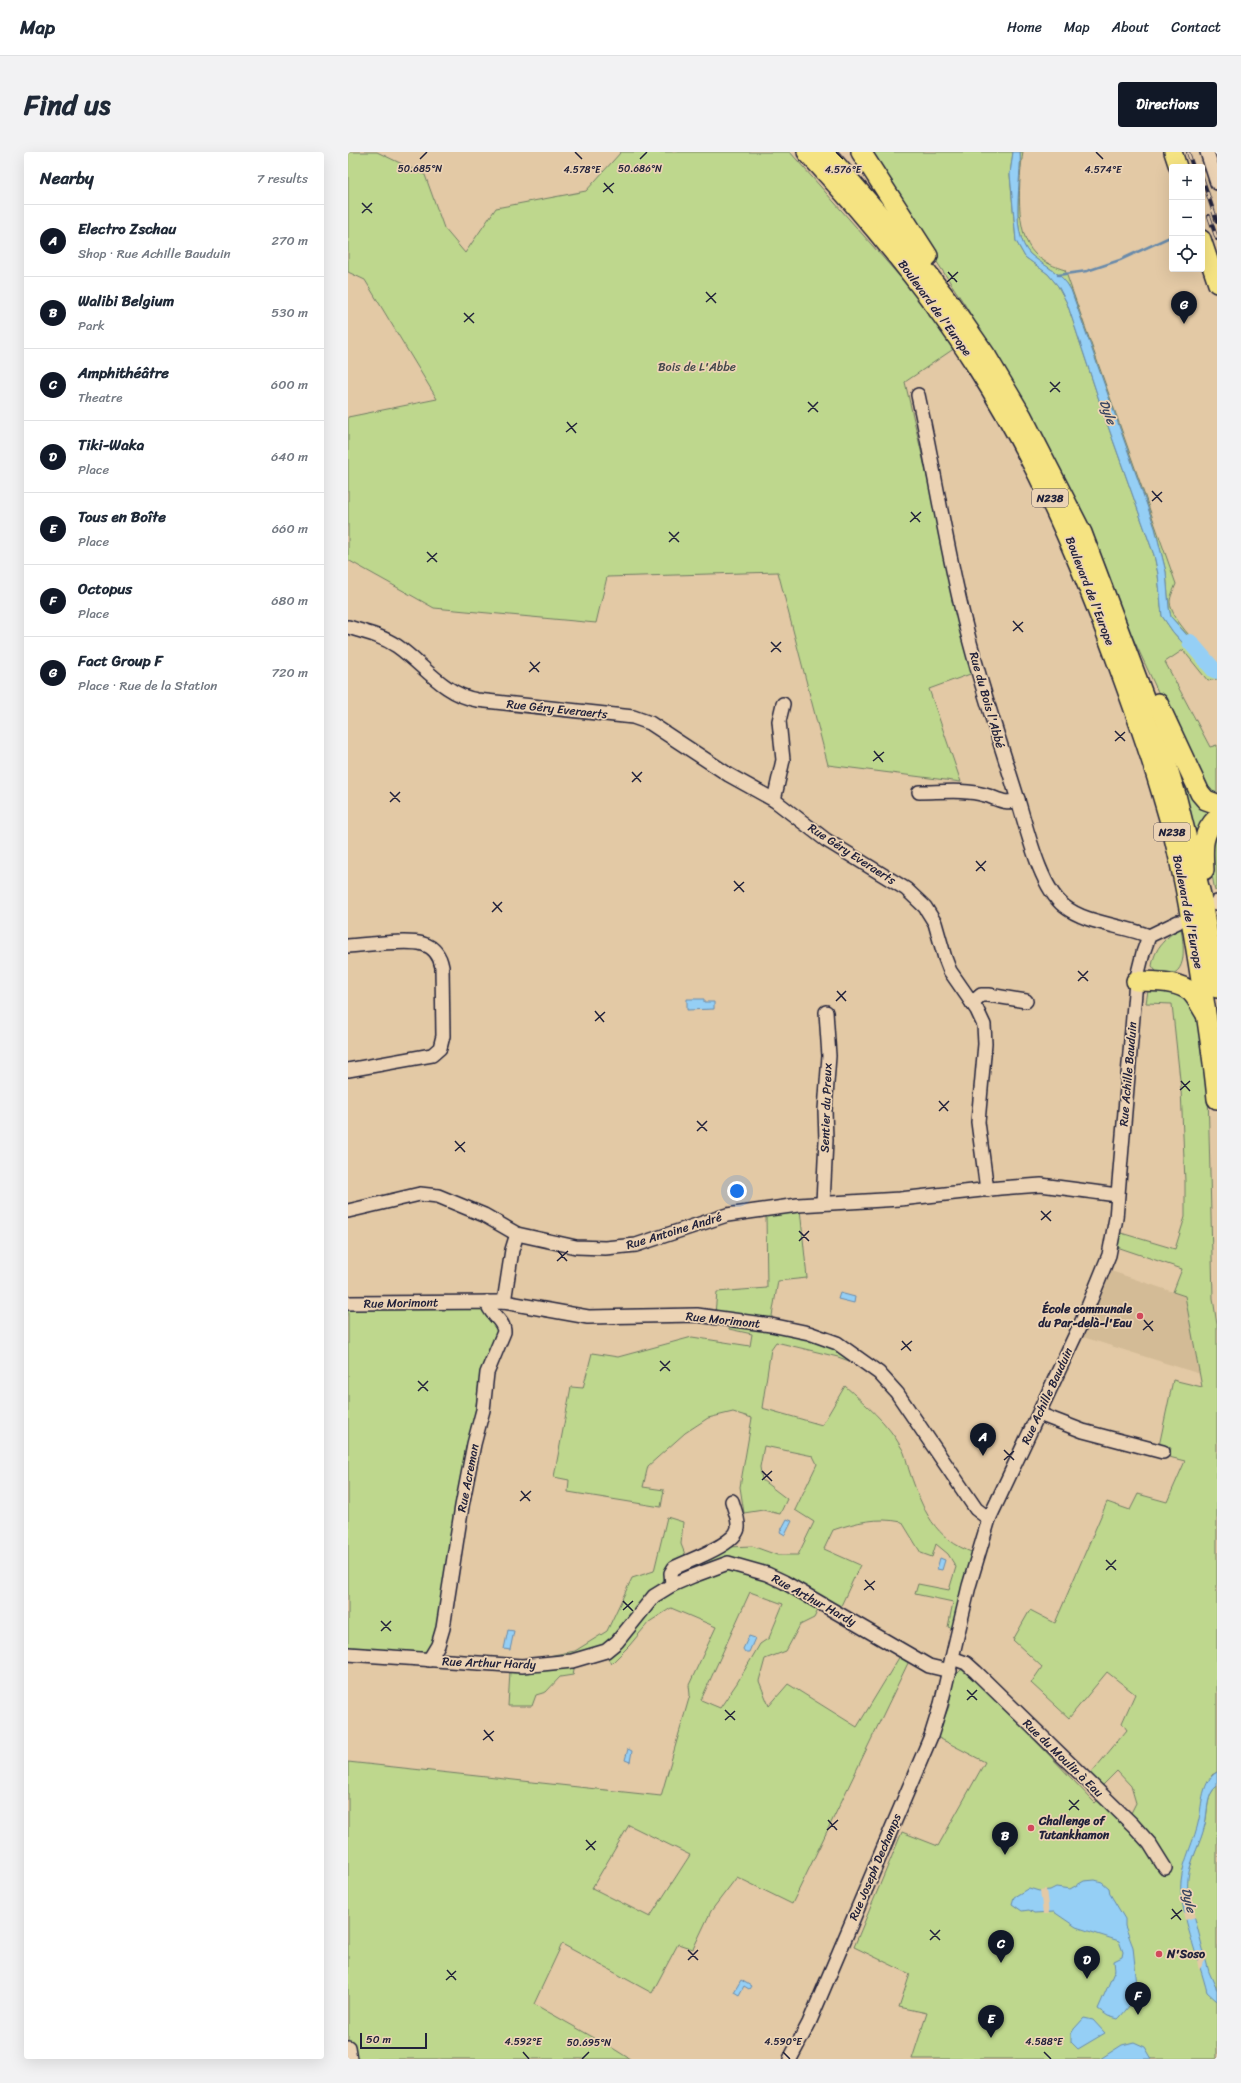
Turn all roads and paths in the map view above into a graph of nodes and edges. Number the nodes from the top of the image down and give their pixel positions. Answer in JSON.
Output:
{"nodes":[{"id":1,"x":794,"y":152,"type":"edge"},
{"id":2,"x":807,"y":152,"type":"edge"},
{"id":3,"x":825,"y":152,"type":"edge"},
{"id":4,"x":861,"y":152,"type":"edge"},
{"id":5,"x":1173,"y":152,"type":"edge"},
{"id":6,"x":1207,"y":152,"type":"edge"},
{"id":7,"x":1177,"y":164,"type":"edge"},
{"id":8,"x":1217,"y":183,"type":"edge"},
{"id":9,"x":847,"y":196,"type":"junction"},
{"id":10,"x":1205,"y":248,"type":"edge"},
{"id":11,"x":1217,"y":284,"type":"edge"},
{"id":12,"x":949,"y":302,"type":"junction"},
{"id":13,"x":918,"y":395,"type":"dead end"},
{"id":14,"x":348,"y":627,"type":"edge"},
{"id":15,"x":1137,"y":678,"type":"junction"},
{"id":16,"x":783,"y":704,"type":"dead end"},
{"id":17,"x":919,"y":792,"type":"dead end"},
{"id":18,"x":1018,"y":799,"type":"junction"},
{"id":19,"x":774,"y":800,"type":"junction"},
{"id":20,"x":1217,"y":804,"type":"edge"},
{"id":21,"x":1217,"y":818,"type":"edge"},
{"id":22,"x":1211,"y":900,"type":"edge"},
{"id":23,"x":1186,"y":926,"type":"junction"},
{"id":24,"x":1149,"y":936,"type":"junction"},
{"id":25,"x":348,"y":946,"type":"edge"},
{"id":26,"x":1136,"y":981,"type":"junction"},
{"id":27,"x":1168,"y":983,"type":"junction"},
{"id":28,"x":1217,"y":988,"type":"edge"},
{"id":29,"x":1026,"y":1001,"type":"dead end"},
{"id":30,"x":972,"y":1003,"type":"junction"},
{"id":31,"x":826,"y":1012,"type":"dead end"},
{"id":32,"x":1208,"y":1017,"type":"junction"},
{"id":33,"x":348,"y":1070,"type":"edge"},
{"id":34,"x":1217,"y":1099,"type":"edge"},
{"id":35,"x":987,"y":1190,"type":"junction"},
{"id":36,"x":1117,"y":1195,"type":"junction"},
{"id":37,"x":823,"y":1203,"type":"junction"},
{"id":38,"x":348,"y":1211,"type":"edge"},
{"id":39,"x":517,"y":1234,"type":"junction"},
{"id":40,"x":487,"y":1302,"type":"junction"},
{"id":41,"x":504,"y":1302,"type":"junction"},
{"id":42,"x":348,"y":1303,"type":"edge"},
{"id":43,"x":1039,"y":1414,"type":"junction"},
{"id":44,"x":1163,"y":1452,"type":"dead end"},
{"id":45,"x":732,"y":1501,"type":"dead end"},
{"id":46,"x":989,"y":1519,"type":"junction"},
{"id":47,"x":672,"y":1584,"type":"junction"},
{"id":48,"x":348,"y":1654,"type":"edge"},
{"id":49,"x":952,"y":1658,"type":"junction"},
{"id":50,"x":429,"y":1660,"type":"junction"},
{"id":51,"x":950,"y":1671,"type":"junction"},
{"id":52,"x":1165,"y":1868,"type":"dead end"},
{"id":53,"x":348,"y":2047,"type":"edge"},
{"id":54,"x":350,"y":2059,"type":"edge"},
{"id":55,"x":790,"y":2059,"type":"edge"}],
"edges":[{"from":1,"to":9,"type":"highway"},
{"from":2,"to":9,"type":"highway","name":"Boulevard de l'Europe","number":"N238"},
{"from":3,"to":12,"type":"highway","name":"Boulevard de l'Europe","number":"N238"},
{"from":4,"to":12,"type":"highway"},
{"from":5,"to":7,"type":"main road"},
{"from":6,"to":8,"type":"street"},
{"from":9,"to":23,"type":"highway","name":"Boulevard de l'Europe","number":"N238"},
{"from":10,"to":11,"type":"main road"},
{"from":12,"to":15,"type":"highway","name":"Boulevard de l'Europe","number":"N238"},
{"from":13,"to":18,"type":"street","name":"Rue du Bois l'Abbé"},
{"from":14,"to":19,"type":"street","name":"Rue Géry Everaerts"},
{"from":15,"to":20,"type":"highway"},
{"from":15,"to":22,"type":"highway","name":"Boulevard de l'Europe","number":"N238"},
{"from":16,"to":19,"type":"street"},
{"from":17,"to":18,"type":"street"},
{"from":18,"to":24,"type":"street","name":"Rue du Bois l'Abbé"},
{"from":19,"to":30,"type":"street","name":"Rue Géry Everaerts"},
{"from":21,"to":22,"type":"highway"},
{"from":22,"to":28,"type":"highway","name":"Boulevard de l'Europe","number":"N238"},
{"from":23,"to":24,"type":"street"},
{"from":23,"to":27,"type":"highway"},
{"from":23,"to":32,"type":"highway","name":"Boulevard de l'Europe","number":"N238"},
{"from":24,"to":26,"type":"street","name":"Rue Achille Bauduin"},
{"from":25,"to":33,"type":"street"},
{"from":26,"to":27,"type":"highway"},
{"from":26,"to":36,"type":"street","name":"Rue Achille Bauduin"},
{"from":27,"to":32,"type":"highway"},
{"from":29,"to":30,"type":"street"},
{"from":30,"to":35,"type":"street","name":"Rue Géry Everaerts"},
{"from":31,"to":37,"type":"street","name":"Sentier du Preux"},
{"from":32,"to":34,"type":"highway","name":"Boulevard de l'Europe","number":"N238"},
{"from":35,"to":36,"type":"street"},
{"from":35,"to":37,"type":"street","name":"Rue Antoine André"},
{"from":36,"to":43,"type":"street","name":"Rue Achille Bauduin"},
{"from":37,"to":39,"type":"street","name":"Rue Antoine André"},
{"from":38,"to":39,"type":"street","name":"Rue Antoine André"},
{"from":39,"to":41,"type":"street"},
{"from":40,"to":41,"type":"street","name":"Rue Morimont"},
{"from":40,"to":42,"type":"street","name":"Rue Morimont"},
{"from":40,"to":50,"type":"street","name":"Rue Acreman"},
{"from":41,"to":46,"type":"street","name":"Rue Morimont"},
{"from":43,"to":44,"type":"street"},
{"from":43,"to":46,"type":"street","name":"Rue Achille Bauduin"},
{"from":45,"to":47,"type":"street"},
{"from":46,"to":49,"type":"street","name":"Rue Achille Bauduin"},
{"from":47,"to":50,"type":"street","name":"Rue Arthur Hardy"},
{"from":47,"to":51,"type":"street","name":"Rue Arthur Hardy"},
{"from":48,"to":50,"type":"street","name":"Rue Arthur Hardy"},
{"from":49,"to":51,"type":"street","name":"Rue Achille Bauduin"},
{"from":49,"to":52,"type":"street","name":"Rue du Moulin à Eau"},
{"from":51,"to":55,"type":"street","name":"Rue Joseph Dechamps"},
{"from":53,"to":54,"type":"street"}]}
